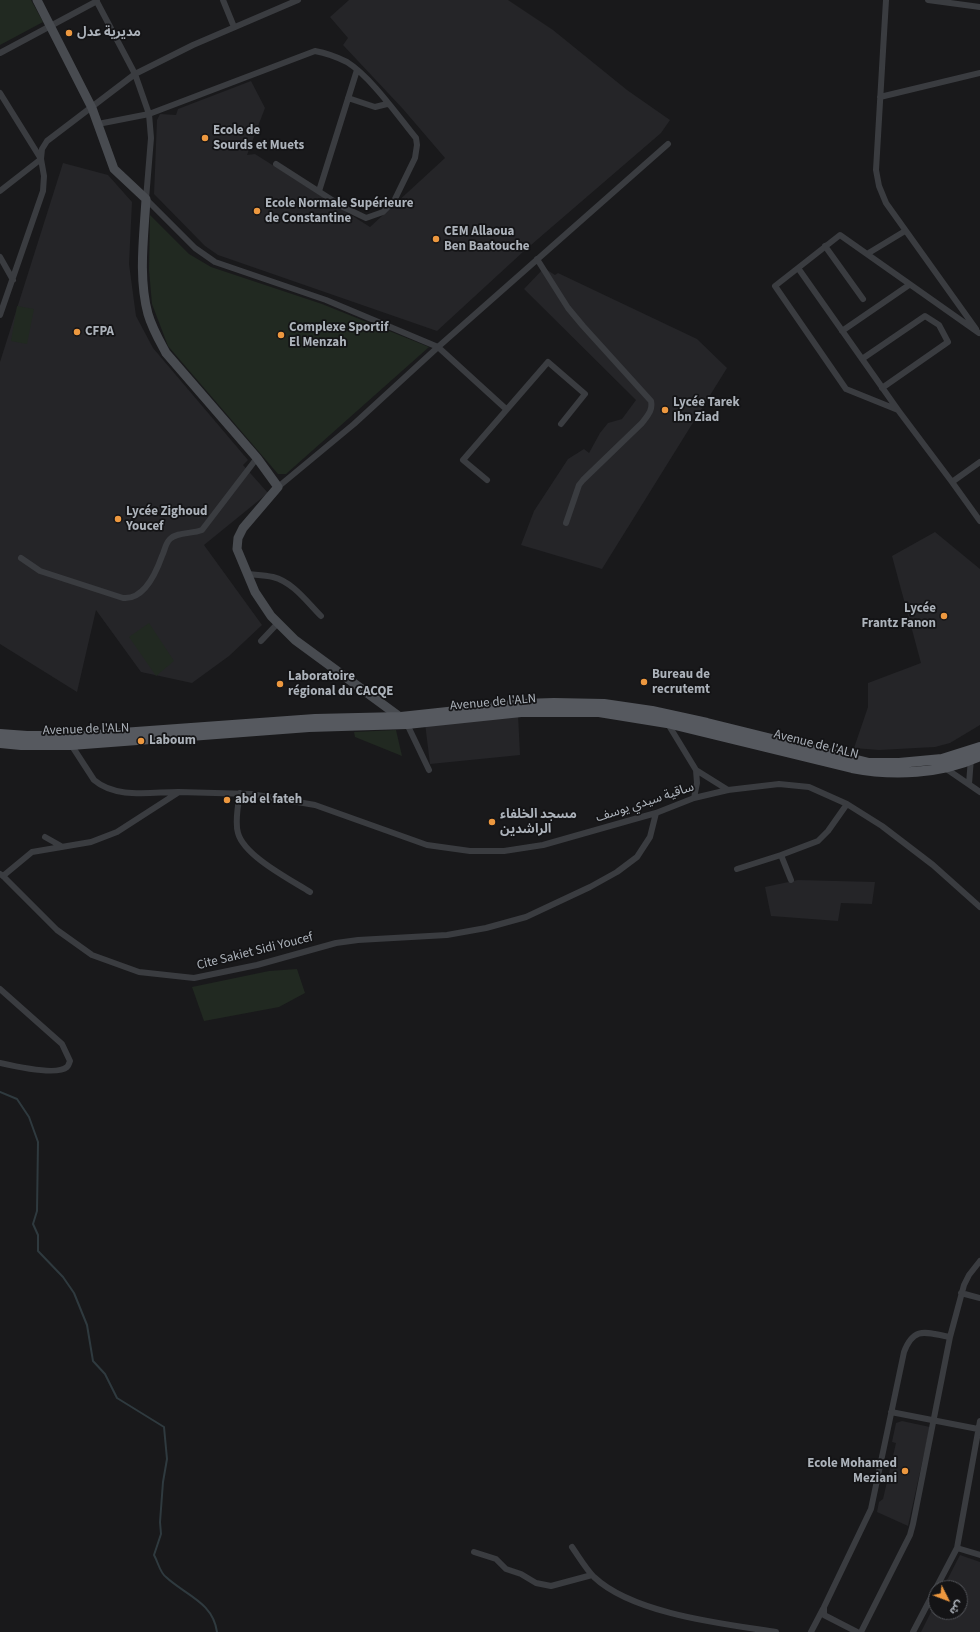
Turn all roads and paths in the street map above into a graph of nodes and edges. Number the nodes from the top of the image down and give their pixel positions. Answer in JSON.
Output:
{"nodes":[{"id":1,"x":37,"y":0,"type":"edge"},
{"id":2,"x":223,"y":0,"type":"edge"},
{"id":3,"x":298,"y":0,"type":"edge"},
{"id":4,"x":886,"y":0,"type":"edge"},
{"id":5,"x":928,"y":0,"type":"edge"},
{"id":6,"x":97,"y":1,"type":"edge"},
{"id":7,"x":980,"y":7,"type":"edge"},
{"id":8,"x":50,"y":26,"type":"junction"},
{"id":9,"x":234,"y":27,"type":"junction"},
{"id":10,"x":0,"y":53,"type":"edge"},
{"id":11,"x":357,"y":70,"type":"junction"},
{"id":12,"x":980,"y":73,"type":"edge"},
{"id":13,"x":135,"y":74,"type":"junction"},
{"id":14,"x":0,"y":93,"type":"edge"},
{"id":15,"x":880,"y":97,"type":"junction"},
{"id":16,"x":348,"y":98,"type":"junction"},
{"id":17,"x":387,"y":104,"type":"junction"},
{"id":18,"x":92,"y":108,"type":"junction"},
{"id":19,"x":149,"y":114,"type":"junction"},
{"id":20,"x":98,"y":124,"type":"junction"},
{"id":21,"x":668,"y":144,"type":"dead end"},
{"id":22,"x":41,"y":159,"type":"junction"},
{"id":23,"x":276,"y":164,"type":"dead end"},
{"id":24,"x":0,"y":191,"type":"edge"},
{"id":25,"x":319,"y":191,"type":"junction"},
{"id":26,"x":146,"y":199,"type":"junction"},
{"id":27,"x":905,"y":230,"type":"junction"},
{"id":28,"x":825,"y":246,"type":"junction"},
{"id":29,"x":867,"y":254,"type":"junction"},
{"id":30,"x":0,"y":257,"type":"edge"},
{"id":31,"x":537,"y":259,"type":"junction"},
{"id":32,"x":798,"y":268,"type":"junction"},
{"id":33,"x":12,"y":280,"type":"junction"},
{"id":34,"x":909,"y":285,"type":"junction"},
{"id":35,"x":863,"y":299,"type":"dead end"},
{"id":36,"x":0,"y":315,"type":"edge"},
{"id":37,"x":842,"y":331,"type":"junction"},
{"id":38,"x":980,"y":334,"type":"edge"},
{"id":39,"x":438,"y":347,"type":"junction"},
{"id":40,"x":862,"y":359,"type":"junction"},
{"id":41,"x":882,"y":388,"type":"junction"},
{"id":42,"x":506,"y":409,"type":"junction"},
{"id":43,"x":898,"y":410,"type":"junction"},
{"id":44,"x":561,"y":424,"type":"dead end"},
{"id":45,"x":256,"y":458,"type":"junction"},
{"id":46,"x":980,"y":462,"type":"edge"},
{"id":47,"x":487,"y":480,"type":"dead end"},
{"id":48,"x":952,"y":482,"type":"junction"},
{"id":49,"x":278,"y":487,"type":"junction"},
{"id":50,"x":980,"y":521,"type":"edge"},
{"id":51,"x":566,"y":523,"type":"dead end"},
{"id":52,"x":21,"y":558,"type":"dead end"},
{"id":53,"x":247,"y":574,"type":"junction"},
{"id":54,"x":321,"y":616,"type":"dead end"},
{"id":55,"x":278,"y":623,"type":"junction"},
{"id":56,"x":261,"y":641,"type":"dead end"},
{"id":57,"x":668,"y":719,"type":"junction"},
{"id":58,"x":404,"y":720,"type":"junction"},
{"id":59,"x":0,"y":734,"type":"edge"},
{"id":60,"x":70,"y":741,"type":"junction"},
{"id":61,"x":0,"y":743,"type":"edge"},
{"id":62,"x":980,"y":747,"type":"edge"},
{"id":63,"x":974,"y":756,"type":"edge"},
{"id":64,"x":943,"y":763,"type":"junction"},
{"id":65,"x":429,"y":770,"type":"dead end"},
{"id":66,"x":696,"y":770,"type":"junction"},
{"id":67,"x":969,"y":784,"type":"junction"},
{"id":68,"x":728,"y":790,"type":"junction"},
{"id":69,"x":179,"y":792,"type":"junction"},
{"id":70,"x":980,"y":792,"type":"edge"},
{"id":71,"x":240,"y":794,"type":"junction"},
{"id":72,"x":694,"y":798,"type":"junction"},
{"id":73,"x":847,"y":804,"type":"junction"},
{"id":74,"x":656,"y":813,"type":"junction"},
{"id":75,"x":45,"y":837,"type":"dead end"},
{"id":76,"x":60,"y":846,"type":"junction"},
{"id":77,"x":781,"y":856,"type":"junction"},
{"id":78,"x":737,"y":869,"type":"dead end"},
{"id":79,"x":2,"y":875,"type":"edge"},
{"id":80,"x":790,"y":880,"type":"dead end"},
{"id":81,"x":310,"y":892,"type":"dead end"},
{"id":82,"x":980,"y":908,"type":"edge"},
{"id":83,"x":0,"y":989,"type":"edge"},
{"id":84,"x":0,"y":1063,"type":"edge"},
{"id":85,"x":980,"y":1262,"type":"edge"},
{"id":86,"x":961,"y":1293,"type":"junction"},
{"id":87,"x":980,"y":1298,"type":"edge"},
{"id":88,"x":950,"y":1337,"type":"junction"},
{"id":89,"x":891,"y":1412,"type":"junction"},
{"id":90,"x":933,"y":1420,"type":"junction"},
{"id":91,"x":980,"y":1420,"type":"edge"},
{"id":92,"x":979,"y":1431,"type":"edge"},
{"id":93,"x":572,"y":1547,"type":"dead end"},
{"id":94,"x":957,"y":1548,"type":"junction"},
{"id":95,"x":474,"y":1552,"type":"dead end"},
{"id":96,"x":980,"y":1555,"type":"edge"},
{"id":97,"x":592,"y":1574,"type":"junction"},
{"id":98,"x":824,"y":1608,"type":"junction"},
{"id":99,"x":776,"y":1632,"type":"edge"},
{"id":100,"x":811,"y":1632,"type":"edge"},
{"id":101,"x":857,"y":1632,"type":"edge"},
{"id":102,"x":860,"y":1632,"type":"edge"},
{"id":103,"x":912,"y":1632,"type":"edge"}],
"edges":[{"from":1,"to":8,"type":"main road"},
{"from":2,"to":9,"type":"street"},
{"from":3,"to":9,"type":"street"},
{"from":4,"to":15,"type":"street"},
{"from":5,"to":7,"type":"street"},
{"from":6,"to":8,"type":"street"},
{"from":6,"to":13,"type":"street"},
{"from":8,"to":10,"type":"street"},
{"from":8,"to":18,"type":"main road"},
{"from":9,"to":13,"type":"street"},
{"from":11,"to":16,"type":"street"},
{"from":11,"to":17,"type":"street"},
{"from":11,"to":19,"type":"street"},
{"from":12,"to":15,"type":"street"},
{"from":13,"to":18,"type":"street"},
{"from":13,"to":19,"type":"street"},
{"from":14,"to":22,"type":"street"},
{"from":15,"to":27,"type":"street"},
{"from":16,"to":17,"type":"street"},
{"from":16,"to":25,"type":"street"},
{"from":17,"to":25,"type":"street"},
{"from":18,"to":20,"type":"main road"},
{"from":18,"to":22,"type":"street"},
{"from":19,"to":20,"type":"street"},
{"from":19,"to":26,"type":"street"},
{"from":20,"to":26,"type":"main road"},
{"from":21,"to":31,"type":"street"},
{"from":22,"to":24,"type":"street"},
{"from":22,"to":33,"type":"street"},
{"from":23,"to":25,"type":"street"},
{"from":26,"to":39,"type":"street"},
{"from":26,"to":45,"type":"main road"},
{"from":27,"to":29,"type":"street"},
{"from":27,"to":38,"type":"street"},
{"from":28,"to":29,"type":"street"},
{"from":28,"to":32,"type":"street"},
{"from":28,"to":35,"type":"street"},
{"from":29,"to":34,"type":"street"},
{"from":30,"to":33,"type":"street"},
{"from":31,"to":39,"type":"street"},
{"from":31,"to":51,"type":"street"},
{"from":32,"to":37,"type":"street"},
{"from":32,"to":43,"type":"street"},
{"from":33,"to":36,"type":"street"},
{"from":34,"to":37,"type":"street"},
{"from":34,"to":38,"type":"street"},
{"from":37,"to":40,"type":"street"},
{"from":39,"to":42,"type":"street"},
{"from":39,"to":49,"type":"street"},
{"from":40,"to":41,"type":"street"},
{"from":40,"to":41,"type":"street"},
{"from":41,"to":43,"type":"street"},
{"from":42,"to":44,"type":"street"},
{"from":42,"to":47,"type":"street"},
{"from":43,"to":48,"type":"street"},
{"from":45,"to":49,"type":"main road"},
{"from":45,"to":52,"type":"street"},
{"from":46,"to":48,"type":"street"},
{"from":48,"to":50,"type":"street"},
{"from":49,"to":53,"type":"main road"},
{"from":53,"to":54,"type":"street"},
{"from":53,"to":55,"type":"main road"},
{"from":55,"to":56,"type":"street"},
{"from":55,"to":58,"type":"main road"},
{"from":57,"to":58,"type":"main road"},
{"from":57,"to":64,"type":"main road"},
{"from":57,"to":66,"type":"street"},
{"from":58,"to":60,"type":"main road"},
{"from":58,"to":65,"type":"street"},
{"from":59,"to":60,"type":"main road"},
{"from":60,"to":61,"type":"main road","name":"Avenue de l'ALN"},
{"from":60,"to":69,"type":"street","name":"ساقية سيدي يوسف"},
{"from":62,"to":63,"type":"main road"},
{"from":63,"to":64,"type":"main road"},
{"from":63,"to":67,"type":"street"},
{"from":64,"to":67,"type":"street"},
{"from":66,"to":68,"type":"street"},
{"from":66,"to":72,"type":"street"},
{"from":67,"to":70,"type":"street"},
{"from":68,"to":72,"type":"street","name":"ساقية سيدي يوسف"},
{"from":68,"to":73,"type":"street","name":"ساقية سيدي يوسف"},
{"from":69,"to":71,"type":"street","name":"ساقية سيدي يوسف"},
{"from":69,"to":76,"type":"street"},
{"from":71,"to":74,"type":"street","name":"ساقية سيدي يوسف"},
{"from":71,"to":81,"type":"street"},
{"from":72,"to":74,"type":"street","name":"ساقية سيدي يوسف"},
{"from":73,"to":77,"type":"street"},
{"from":73,"to":82,"type":"street","name":"ساقية سيدي يوسف"},
{"from":74,"to":79,"type":"street","name":"Cite Sakiet Sidi Youcef"},
{"from":75,"to":76,"type":"street"},
{"from":76,"to":79,"type":"street"},
{"from":77,"to":78,"type":"street"},
{"from":77,"to":80,"type":"street"},
{"from":83,"to":84,"type":"street"},
{"from":85,"to":86,"type":"street"},
{"from":86,"to":87,"type":"street"},
{"from":86,"to":88,"type":"street"},
{"from":88,"to":89,"type":"street"},
{"from":88,"to":90,"type":"street"},
{"from":89,"to":90,"type":"street"},
{"from":89,"to":98,"type":"street"},
{"from":90,"to":92,"type":"street"},
{"from":90,"to":102,"type":"street"},
{"from":91,"to":92,"type":"street"},
{"from":92,"to":94,"type":"street"},
{"from":93,"to":97,"type":"street"},
{"from":94,"to":96,"type":"street"},
{"from":94,"to":103,"type":"street"},
{"from":95,"to":97,"type":"street"},
{"from":97,"to":99,"type":"street"},
{"from":98,"to":100,"type":"street"},
{"from":98,"to":101,"type":"street"}]}
